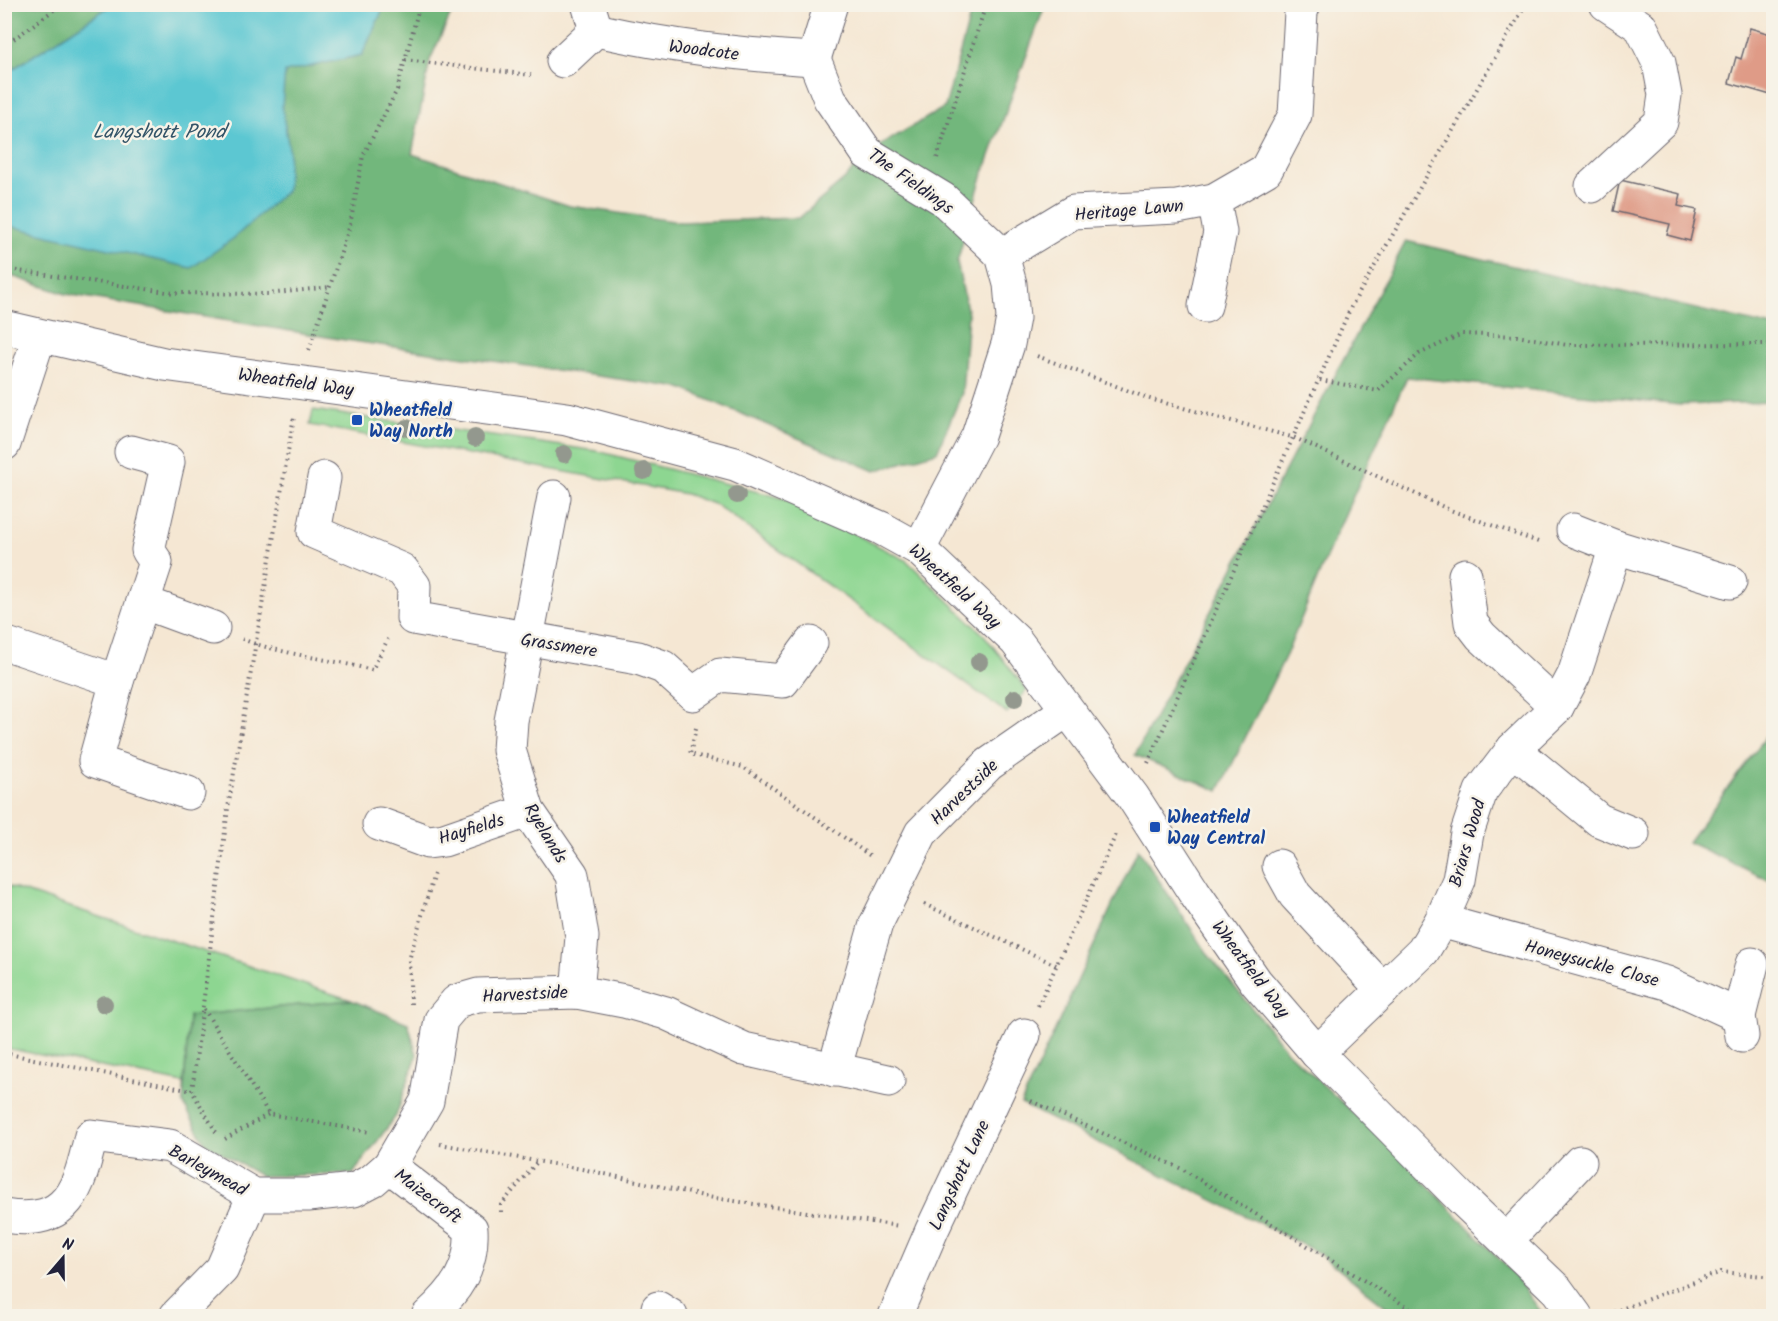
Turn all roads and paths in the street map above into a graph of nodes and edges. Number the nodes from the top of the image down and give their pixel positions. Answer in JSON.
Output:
{"nodes":[{"id":1,"x":62,"y":4,"type":"edge"},
{"id":2,"x":420,"y":4,"type":"edge"},
{"id":3,"x":831,"y":4,"type":"edge"},
{"id":4,"x":986,"y":4,"type":"edge"},
{"id":5,"x":1304,"y":4,"type":"edge"},
{"id":6,"x":1526,"y":4,"type":"edge"},
{"id":7,"x":1606,"y":4,"type":"edge"},
{"id":8,"x":1649,"y":16,"type":"edge"},
{"id":9,"x":592,"y":17,"type":"edge"},
{"id":10,"x":4,"y":46,"type":"edge"},
{"id":11,"x":814,"y":59,"type":"junction"},
{"id":12,"x":405,"y":60,"type":"junction"},
{"id":13,"x":563,"y":61,"type":"joint"},
{"id":14,"x":1592,"y":186,"type":"dead end"},
{"id":15,"x":927,"y":188,"type":"junction"},
{"id":16,"x":1214,"y":200,"type":"junction"},
{"id":17,"x":1002,"y":255,"type":"junction"},
{"id":18,"x":4,"y":269,"type":"edge"},
{"id":19,"x":330,"y":287,"type":"junction"},
{"id":20,"x":1205,"y":306,"type":"dead end"},
{"id":21,"x":4,"y":327,"type":"edge"},
{"id":22,"x":39,"y":337,"type":"junction"},
{"id":23,"x":1008,"y":344,"type":"junction"},
{"id":24,"x":1773,"y":344,"type":"edge"},
{"id":25,"x":1320,"y":380,"type":"junction"},
{"id":26,"x":299,"y":382,"type":"junction"},
{"id":27,"x":1295,"y":438,"type":"junction"},
{"id":28,"x":4,"y":444,"type":"edge"},
{"id":29,"x":131,"y":452,"type":"dead end"},
{"id":30,"x":324,"y":477,"type":"dead end"},
{"id":31,"x":554,"y":497,"type":"dead end"},
{"id":32,"x":1573,"y":530,"type":"joint"},
{"id":33,"x":1616,"y":547,"type":"junction"},
{"id":34,"x":919,"y":549,"type":"junction"},
{"id":35,"x":1466,"y":575,"type":"dead end"},
{"id":36,"x":1730,"y":582,"type":"dead end"},
{"id":37,"x":145,"y":603,"type":"junction"},
{"id":38,"x":413,"y":618,"type":"junction"},
{"id":39,"x":213,"y":628,"type":"dead end"},
{"id":40,"x":527,"y":640,"type":"junction"},
{"id":41,"x":4,"y":643,"type":"edge"},
{"id":42,"x":811,"y":643,"type":"dead end"},
{"id":43,"x":255,"y":645,"type":"junction"},
{"id":44,"x":117,"y":681,"type":"junction"},
{"id":45,"x":693,"y":694,"type":"junction"},
{"id":46,"x":1557,"y":707,"type":"junction"},
{"id":47,"x":1067,"y":710,"type":"junction"},
{"id":48,"x":1513,"y":749,"type":"junction"},
{"id":49,"x":188,"y":793,"type":"dead end"},
{"id":50,"x":1133,"y":797,"type":"junction"},
{"id":51,"x":528,"y":811,"type":"junction"},
{"id":52,"x":379,"y":824,"type":"dead end"},
{"id":53,"x":1633,"y":834,"type":"dead end"},
{"id":54,"x":444,"y":840,"type":"junction"},
{"id":55,"x":1279,"y":866,"type":"dead end"},
{"id":56,"x":896,"y":883,"type":"junction"},
{"id":57,"x":1441,"y":921,"type":"junction"},
{"id":58,"x":1752,"y":964,"type":"dead end"},
{"id":59,"x":1058,"y":966,"type":"junction"},
{"id":60,"x":1383,"y":990,"type":"junction"},
{"id":61,"x":577,"y":992,"type":"junction"},
{"id":62,"x":204,"y":1008,"type":"junction"},
{"id":63,"x":1024,"y":1035,"type":"joint"},
{"id":64,"x":437,"y":1045,"type":"junction"},
{"id":65,"x":4,"y":1053,"type":"edge"},
{"id":66,"x":1317,"y":1053,"type":"junction"},
{"id":67,"x":834,"y":1070,"type":"junction"},
{"id":68,"x":888,"y":1081,"type":"dead end"},
{"id":69,"x":1000,"y":1087,"type":"junction"},
{"id":70,"x":192,"y":1091,"type":"junction"},
{"id":71,"x":268,"y":1114,"type":"junction"},
{"id":72,"x":407,"y":1138,"type":"junction"},
{"id":73,"x":1580,"y":1162,"type":"dead end"},
{"id":74,"x":389,"y":1166,"type":"junction"},
{"id":75,"x":254,"y":1195,"type":"junction"},
{"id":76,"x":4,"y":1216,"type":"edge"},
{"id":77,"x":932,"y":1230,"type":"junction"},
{"id":78,"x":1506,"y":1241,"type":"junction"},
{"id":79,"x":1773,"y":1276,"type":"edge"},
{"id":80,"x":176,"y":1317,"type":"edge"},
{"id":81,"x":428,"y":1317,"type":"edge"},
{"id":82,"x":896,"y":1317,"type":"edge"},
{"id":83,"x":1422,"y":1317,"type":"edge"},
{"id":84,"x":1576,"y":1317,"type":"edge"},
{"id":85,"x":1602,"y":1317,"type":"edge"}],
"edges":[{"from":1,"to":10,"type":"path"},
{"from":2,"to":12,"type":"path"},
{"from":3,"to":11,"type":"street"},
{"from":4,"to":15,"type":"path"},
{"from":5,"to":16,"type":"street","name":"Heritage Lawn"},
{"from":6,"to":25,"type":"path"},
{"from":7,"to":8,"type":"street"},
{"from":8,"to":14,"type":"street"},
{"from":9,"to":11,"type":"street","name":"Woodcote"},
{"from":9,"to":13,"type":"street"},
{"from":11,"to":15,"type":"street","name":"The Fieldings"},
{"from":12,"to":13,"type":"path"},
{"from":12,"to":19,"type":"path"},
{"from":15,"to":17,"type":"street","name":"The Fieldings"},
{"from":16,"to":17,"type":"street","name":"Heritage Lawn"},
{"from":16,"to":20,"type":"street"},
{"from":17,"to":23,"type":"street"},
{"from":18,"to":19,"type":"path"},
{"from":19,"to":26,"type":"path"},
{"from":21,"to":22,"type":"street","name":"Wheatfield Way"},
{"from":22,"to":26,"type":"street","name":"Wheatfield Way"},
{"from":22,"to":28,"type":"street"},
{"from":23,"to":27,"type":"path"},
{"from":23,"to":34,"type":"street"},
{"from":24,"to":25,"type":"path"},
{"from":25,"to":27,"type":"path"},
{"from":26,"to":34,"type":"street","name":"Wheatfield Way"},
{"from":26,"to":43,"type":"path"},
{"from":27,"to":32,"type":"path"},
{"from":27,"to":50,"type":"path"},
{"from":29,"to":37,"type":"street"},
{"from":30,"to":38,"type":"street"},
{"from":31,"to":40,"type":"street","name":"Ryelands"},
{"from":32,"to":33,"type":"street"},
{"from":33,"to":36,"type":"street"},
{"from":33,"to":46,"type":"street","name":"Briars Wood"},
{"from":34,"to":47,"type":"street","name":"Wheatfield Way"},
{"from":35,"to":46,"type":"street"},
{"from":37,"to":39,"type":"street"},
{"from":37,"to":44,"type":"street"},
{"from":38,"to":40,"type":"street","name":"Grassmere"},
{"from":38,"to":43,"type":"path"},
{"from":40,"to":45,"type":"street","name":"Grassmere"},
{"from":40,"to":51,"type":"street","name":"Ryelands"},
{"from":41,"to":44,"type":"street"},
{"from":42,"to":45,"type":"street"},
{"from":43,"to":62,"type":"path"},
{"from":44,"to":49,"type":"street"},
{"from":45,"to":56,"type":"path"},
{"from":46,"to":48,"type":"street","name":"Briars Wood"},
{"from":47,"to":50,"type":"street","name":"Wheatfield Way"},
{"from":47,"to":56,"type":"street","name":"Harvestside"},
{"from":48,"to":53,"type":"street"},
{"from":48,"to":57,"type":"street","name":"Briars Wood"},
{"from":50,"to":59,"type":"path"},
{"from":50,"to":66,"type":"street","name":"Wheatfield Way"},
{"from":51,"to":54,"type":"street","name":"Hayfields"},
{"from":51,"to":61,"type":"street","name":"Ryelands"},
{"from":52,"to":54,"type":"street","name":"Hayfields"},
{"from":54,"to":64,"type":"path"},
{"from":55,"to":60,"type":"street"},
{"from":56,"to":59,"type":"path"},
{"from":56,"to":67,"type":"street","name":"Harvestside"},
{"from":57,"to":58,"type":"street","name":"Honeysuckle Close"},
{"from":57,"to":60,"type":"street","name":"Briars Wood"},
{"from":59,"to":63,"type":"path"},
{"from":60,"to":66,"type":"street","name":"Briars Wood"},
{"from":61,"to":64,"type":"street","name":"Harvestside"},
{"from":61,"to":67,"type":"street","name":"Harvestside"},
{"from":62,"to":70,"type":"path"},
{"from":62,"to":71,"type":"path"},
{"from":63,"to":69,"type":"street","name":"Langshott Lane"},
{"from":64,"to":72,"type":"street","name":"Harvestside"},
{"from":65,"to":70,"type":"path"},
{"from":66,"to":78,"type":"street","name":"Wheatfield Way"},
{"from":67,"to":68,"type":"street","name":"Harvestside"},
{"from":69,"to":77,"type":"street","name":"Langshott Lane"},
{"from":69,"to":83,"type":"path"},
{"from":70,"to":71,"type":"path"},
{"from":71,"to":72,"type":"path"},
{"from":72,"to":74,"type":"street","name":"Harvestside"},
{"from":72,"to":77,"type":"path"},
{"from":73,"to":78,"type":"street"},
{"from":74,"to":75,"type":"street","name":"Harvestside"},
{"from":74,"to":81,"type":"street","name":"Maizecroft"},
{"from":75,"to":76,"type":"street","name":"Barleymead"},
{"from":75,"to":80,"type":"street"},
{"from":77,"to":82,"type":"street","name":"Langshott Lane"},
{"from":78,"to":84,"type":"street","name":"Wheatfield Way"},
{"from":79,"to":85,"type":"path"}]}
